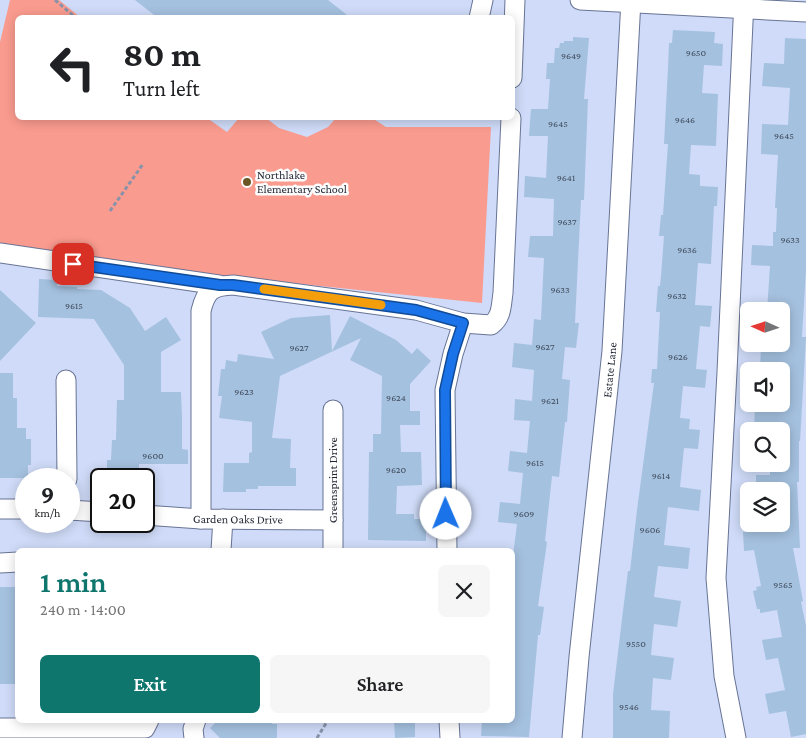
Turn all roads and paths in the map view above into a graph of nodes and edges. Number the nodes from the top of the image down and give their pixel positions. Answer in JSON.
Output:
{"nodes":[{"id":1,"x":55,"y":0,"type":"edge"},
{"id":2,"x":483,"y":0,"type":"edge"},
{"id":3,"x":515,"y":0,"type":"edge"},
{"id":4,"x":580,"y":0,"type":"edge"},
{"id":5,"x":631,"y":1,"type":"edge"},
{"id":6,"x":744,"y":4,"type":"edge"},
{"id":7,"x":806,"y":12,"type":"edge"},
{"id":8,"x":72,"y":15,"type":"edge"},
{"id":9,"x":480,"y":15,"type":"edge"},
{"id":10,"x":514,"y":15,"type":"edge"},
{"id":11,"x":510,"y":120,"type":"edge"},
{"id":12,"x":142,"y":164,"type":"dead end"},
{"id":13,"x":110,"y":211,"type":"dead end"},
{"id":14,"x":0,"y":253,"type":"edge"},
{"id":15,"x":220,"y":285,"type":"junction"},
{"id":16,"x":463,"y":323,"type":"junction"},
{"id":17,"x":66,"y":380,"type":"dead end"},
{"id":18,"x":333,"y":410,"type":"dead end"},
{"id":19,"x":67,"y":468,"type":"edge"},
{"id":20,"x":0,"y":509,"type":"edge"},
{"id":21,"x":15,"y":509,"type":"edge"},
{"id":22,"x":155,"y":516,"type":"edge"},
{"id":23,"x":202,"y":519,"type":"junction"},
{"id":24,"x":222,"y":519,"type":"junction"},
{"id":25,"x":333,"y":520,"type":"junction"},
{"id":26,"x":221,"y":548,"type":"edge"},
{"id":27,"x":333,"y":548,"type":"edge"},
{"id":28,"x":447,"y":548,"type":"edge"},
{"id":29,"x":15,"y":562,"type":"edge"},
{"id":30,"x":0,"y":563,"type":"edge"},
{"id":31,"x":148,"y":723,"type":"edge"},
{"id":32,"x":196,"y":723,"type":"edge"},
{"id":33,"x":326,"y":723,"type":"edge"},
{"id":34,"x":449,"y":723,"type":"edge"},
{"id":35,"x":0,"y":728,"type":"edge"},
{"id":36,"x":194,"y":738,"type":"edge"},
{"id":37,"x":317,"y":738,"type":"edge"},
{"id":38,"x":450,"y":738,"type":"edge"},
{"id":39,"x":572,"y":738,"type":"edge"},
{"id":40,"x":736,"y":738,"type":"edge"}],
"edges":[{"from":1,"to":8,"type":"path"},
{"from":2,"to":9,"type":"street"},
{"from":3,"to":10,"type":"street"},
{"from":4,"to":5,"type":"street"},
{"from":5,"to":6,"type":"street"},
{"from":5,"to":39,"type":"street","name":"Estate Lane"},
{"from":6,"to":7,"type":"street"},
{"from":6,"to":40,"type":"street"},
{"from":11,"to":16,"type":"street"},
{"from":12,"to":13,"type":"path"},
{"from":14,"to":15,"type":"street"},
{"from":15,"to":16,"type":"street"},
{"from":15,"to":23,"type":"street"},
{"from":16,"to":28,"type":"street"},
{"from":17,"to":19,"type":"street"},
{"from":18,"to":25,"type":"street","name":"Greensprint Drive"},
{"from":20,"to":21,"type":"street"},
{"from":22,"to":23,"type":"street","name":"Garden Oaks Drive"},
{"from":23,"to":24,"type":"street","name":"Garden Oaks Drive"},
{"from":24,"to":25,"type":"street","name":"Garden Oaks Drive"},
{"from":24,"to":26,"type":"street"},
{"from":25,"to":27,"type":"street","name":"Greensprint Drive"},
{"from":29,"to":30,"type":"street"},
{"from":31,"to":35,"type":"street"},
{"from":32,"to":36,"type":"street"},
{"from":33,"to":37,"type":"path"},
{"from":34,"to":38,"type":"street"}]}
